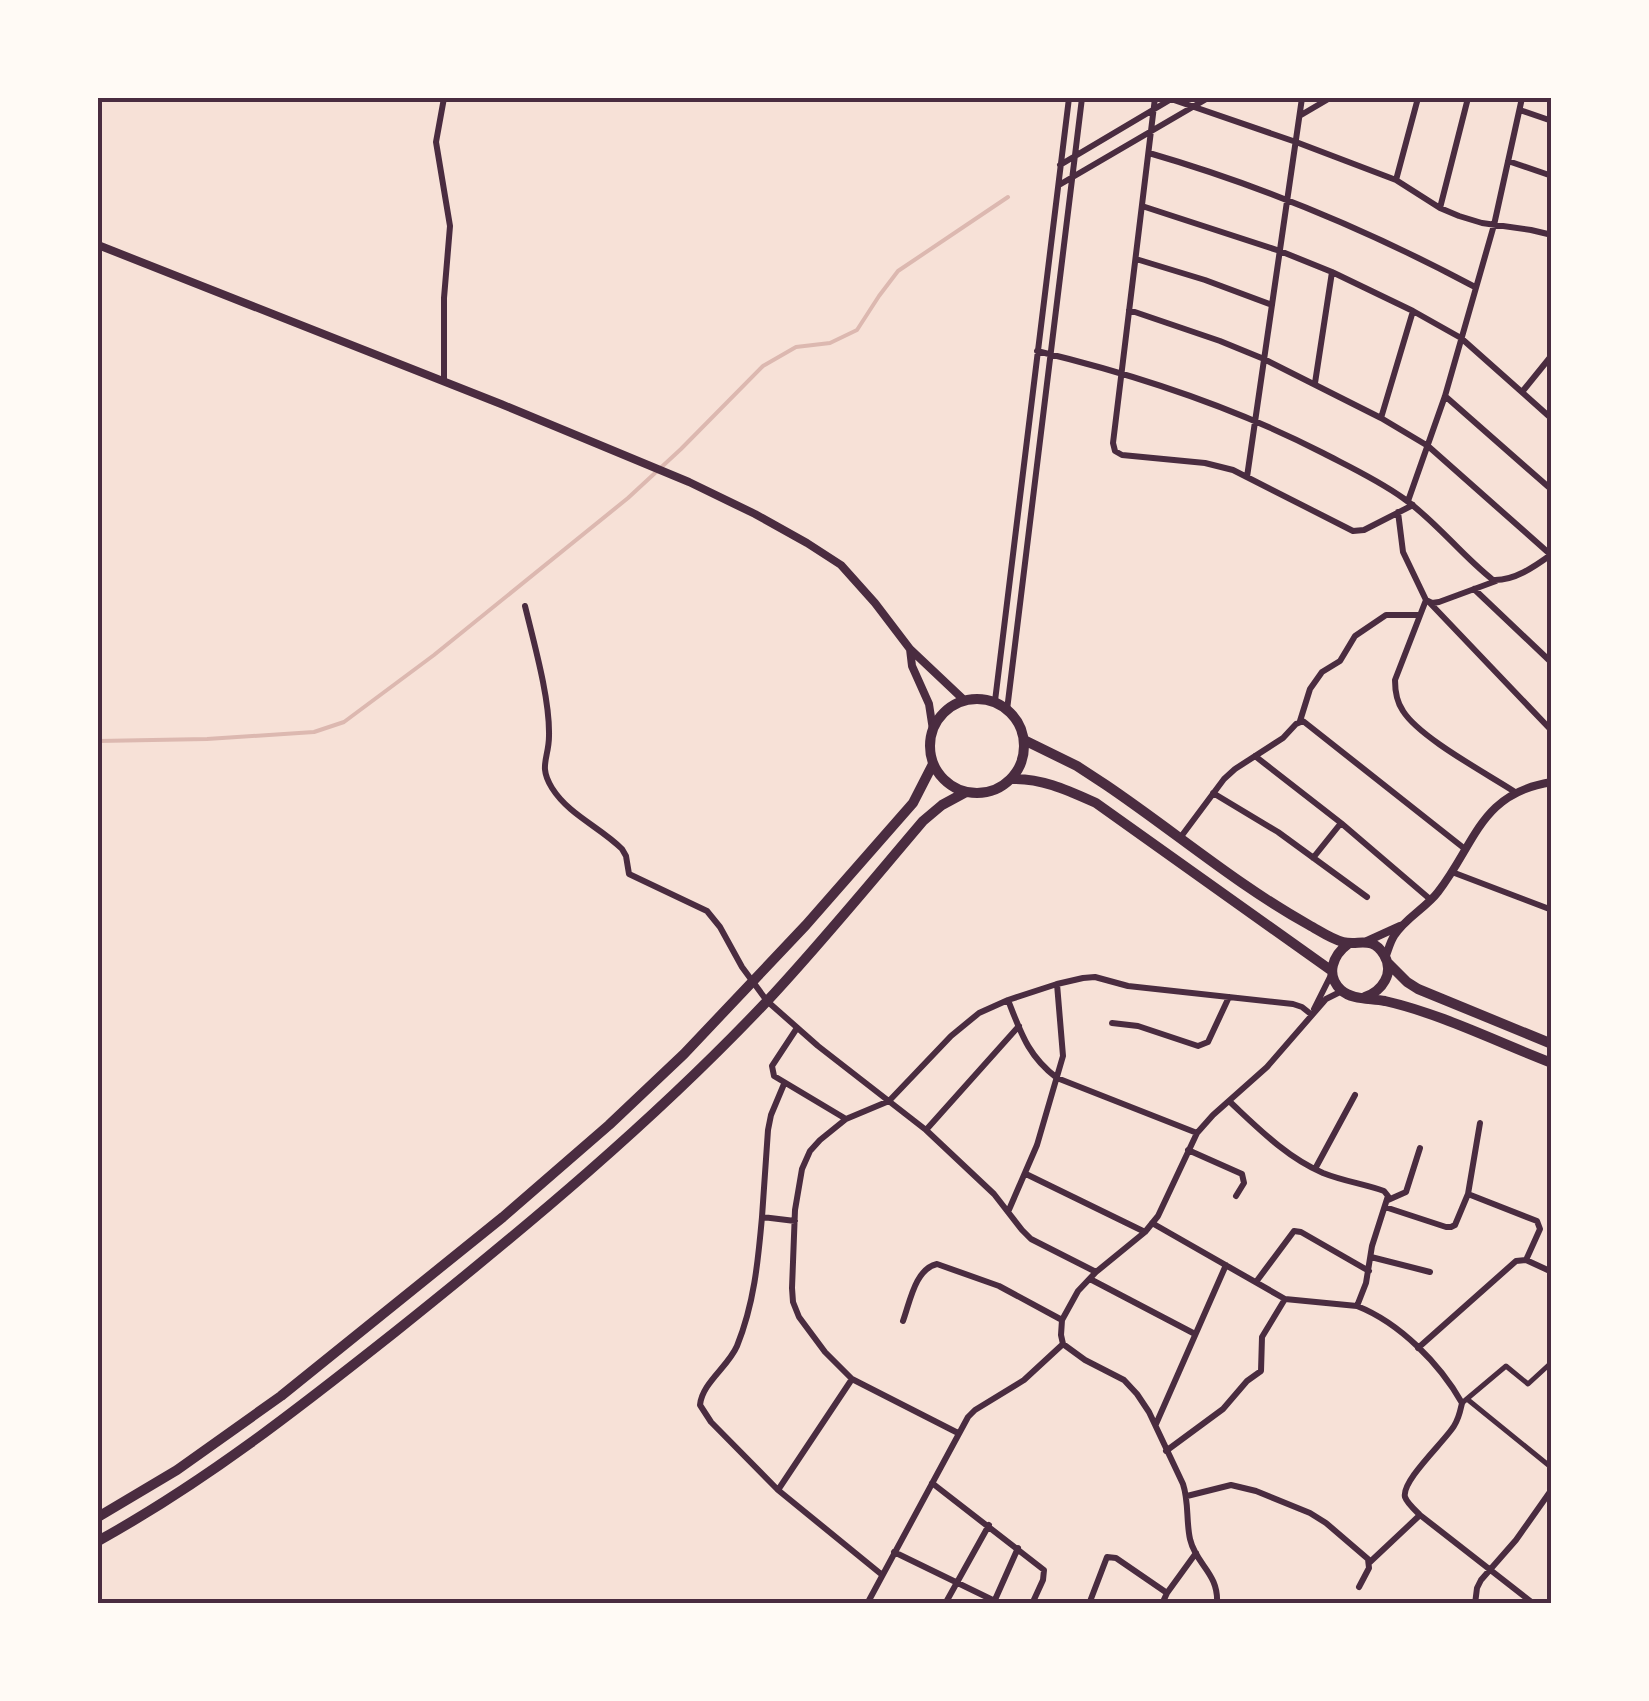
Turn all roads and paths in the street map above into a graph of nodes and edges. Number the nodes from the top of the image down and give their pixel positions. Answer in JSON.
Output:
{"nodes":[{"id":1,"x":444,"y":98,"type":"edge"},
{"id":2,"x":1068,"y":98,"type":"edge"},
{"id":3,"x":1082,"y":98,"type":"edge"},
{"id":4,"x":1156,"y":98,"type":"edge"},
{"id":5,"x":1173,"y":98,"type":"edge"},
{"id":6,"x":1208,"y":98,"type":"edge"},
{"id":7,"x":1302,"y":98,"type":"edge"},
{"id":8,"x":1330,"y":98,"type":"edge"},
{"id":9,"x":1418,"y":98,"type":"edge"},
{"id":10,"x":1468,"y":98,"type":"edge"},
{"id":11,"x":1522,"y":98,"type":"edge"},
{"id":12,"x":1193,"y":106,"type":"junction"},
{"id":13,"x":1154,"y":109,"type":"junction"},
{"id":14,"x":1520,"y":110,"type":"junction"},
{"id":15,"x":1300,"y":116,"type":"junction"},
{"id":16,"x":1552,"y":121,"type":"edge"},
{"id":17,"x":1151,"y":131,"type":"junction"},
{"id":18,"x":1296,"y":142,"type":"junction"},
{"id":19,"x":1149,"y":152,"type":"junction"},
{"id":20,"x":1075,"y":156,"type":"junction"},
{"id":21,"x":1508,"y":161,"type":"junction"},
{"id":22,"x":1060,"y":165,"type":"junction"},
{"id":23,"x":1552,"y":176,"type":"edge"},
{"id":24,"x":1072,"y":177,"type":"junction"},
{"id":25,"x":1396,"y":180,"type":"junction"},
{"id":26,"x":1058,"y":186,"type":"junction"},
{"id":27,"x":1287,"y":199,"type":"junction"},
{"id":28,"x":1142,"y":206,"type":"junction"},
{"id":29,"x":1440,"y":208,"type":"junction"},
{"id":30,"x":1494,"y":225,"type":"junction"},
{"id":31,"x":1552,"y":235,"type":"edge"},
{"id":32,"x":98,"y":245,"type":"edge"},
{"id":33,"x":1280,"y":251,"type":"junction"},
{"id":34,"x":1136,"y":259,"type":"junction"},
{"id":35,"x":1332,"y":272,"type":"junction"},
{"id":36,"x":1476,"y":287,"type":"junction"},
{"id":37,"x":1272,"y":305,"type":"junction"},
{"id":38,"x":1129,"y":310,"type":"junction"},
{"id":39,"x":1413,"y":311,"type":"junction"},
{"id":40,"x":1461,"y":338,"type":"junction"},
{"id":41,"x":1037,"y":351,"type":"junction"},
{"id":42,"x":1050,"y":354,"type":"junction"},
{"id":43,"x":1552,"y":355,"type":"edge"},
{"id":44,"x":1264,"y":359,"type":"junction"},
{"id":45,"x":1122,"y":372,"type":"junction"},
{"id":46,"x":444,"y":381,"type":"junction"},
{"id":47,"x":1315,"y":383,"type":"junction"},
{"id":48,"x":1522,"y":392,"type":"junction"},
{"id":49,"x":1445,"y":396,"type":"junction"},
{"id":50,"x":1382,"y":418,"type":"junction"},
{"id":51,"x":1552,"y":419,"type":"edge"},
{"id":52,"x":1256,"y":420,"type":"junction"},
{"id":53,"x":1428,"y":446,"type":"junction"},
{"id":54,"x":1247,"y":476,"type":"junction"},
{"id":55,"x":1552,"y":490,"type":"edge"},
{"id":56,"x":1410,"y":503,"type":"junction"},
{"id":57,"x":1398,"y":512,"type":"junction"},
{"id":58,"x":1551,"y":554,"type":"edge"},
{"id":59,"x":1496,"y":581,"type":"junction"},
{"id":60,"x":1474,"y":589,"type":"junction"},
{"id":61,"x":1427,"y":601,"type":"junction"},
{"id":62,"x":525,"y":606,"type":"dead end"},
{"id":63,"x":1420,"y":615,"type":"junction"},
{"id":64,"x":910,"y":650,"type":"junction"},
{"id":65,"x":1552,"y":663,"type":"edge"},
{"id":66,"x":964,"y":700,"type":"junction"},
{"id":67,"x":994,"y":701,"type":"junction"},
{"id":68,"x":1007,"y":710,"type":"junction"},
{"id":69,"x":1300,"y":722,"type":"junction"},
{"id":70,"x":932,"y":730,"type":"junction"},
{"id":71,"x":1552,"y":731,"type":"edge"},
{"id":72,"x":1024,"y":740,"type":"junction"},
{"id":73,"x":1255,"y":756,"type":"junction"},
{"id":74,"x":933,"y":764,"type":"junction"},
{"id":75,"x":1012,"y":779,"type":"junction"},
{"id":76,"x":1552,"y":782,"type":"edge"},
{"id":77,"x":966,"y":792,"type":"junction"},
{"id":78,"x":1515,"y":792,"type":"junction"},
{"id":79,"x":1213,"y":793,"type":"junction"},
{"id":80,"x":1341,"y":823,"type":"junction"},
{"id":81,"x":1180,"y":839,"type":"junction"},
{"id":82,"x":1464,"y":849,"type":"junction"},
{"id":83,"x":1312,"y":858,"type":"junction"},
{"id":84,"x":1452,"y":872,"type":"junction"},
{"id":85,"x":1367,"y":897,"type":"dead end"},
{"id":86,"x":1431,"y":900,"type":"junction"},
{"id":87,"x":1552,"y":910,"type":"edge"},
{"id":88,"x":1404,"y":924,"type":"junction"},
{"id":89,"x":1364,"y":942,"type":"junction"},
{"id":90,"x":1348,"y":944,"type":"junction"},
{"id":91,"x":1386,"y":960,"type":"junction"},
{"id":92,"x":1332,"y":972,"type":"junction"},
{"id":93,"x":753,"y":983,"type":"junction"},
{"id":94,"x":1056,"y":984,"type":"junction"},
{"id":95,"x":1342,"y":991,"type":"junction"},
{"id":96,"x":1228,"y":997,"type":"junction"},
{"id":97,"x":1365,"y":997,"type":"junction"},
{"id":98,"x":1008,"y":1000,"type":"junction"},
{"id":99,"x":767,"y":1001,"type":"junction"},
{"id":100,"x":1312,"y":1014,"type":"junction"},
{"id":101,"x":1112,"y":1022,"type":"dead end"},
{"id":102,"x":1018,"y":1026,"type":"junction"},
{"id":103,"x":798,"y":1028,"type":"junction"},
{"id":104,"x":1552,"y":1044,"type":"edge"},
{"id":105,"x":1552,"y":1063,"type":"edge"},
{"id":106,"x":1057,"y":1078,"type":"junction"},
{"id":107,"x":784,"y":1084,"type":"junction"},
{"id":108,"x":1354,"y":1095,"type":"dead end"},
{"id":109,"x":889,"y":1101,"type":"junction"},
{"id":110,"x":1230,"y":1101,"type":"junction"},
{"id":111,"x":846,"y":1120,"type":"junction"},
{"id":112,"x":1480,"y":1123,"type":"dead end"},
{"id":113,"x":926,"y":1130,"type":"junction"},
{"id":114,"x":1197,"y":1132,"type":"junction"},
{"id":115,"x":1420,"y":1148,"type":"dead end"},
{"id":116,"x":1188,"y":1150,"type":"junction"},
{"id":117,"x":1315,"y":1169,"type":"junction"},
{"id":118,"x":1026,"y":1174,"type":"junction"},
{"id":119,"x":1468,"y":1194,"type":"junction"},
{"id":120,"x":1236,"y":1196,"type":"dead end"},
{"id":121,"x":1386,"y":1203,"type":"junction"},
{"id":122,"x":1008,"y":1213,"type":"junction"},
{"id":123,"x":762,"y":1217,"type":"junction"},
{"id":124,"x":796,"y":1220,"type":"junction"},
{"id":125,"x":1152,"y":1223,"type":"junction"},
{"id":126,"x":1144,"y":1232,"type":"junction"},
{"id":127,"x":1371,"y":1256,"type":"junction"},
{"id":128,"x":1526,"y":1260,"type":"junction"},
{"id":129,"x":1226,"y":1265,"type":"junction"},
{"id":130,"x":1369,"y":1271,"type":"junction"},
{"id":131,"x":1096,"y":1272,"type":"junction"},
{"id":132,"x":1430,"y":1272,"type":"dead end"},
{"id":133,"x":1552,"y":1272,"type":"edge"},
{"id":134,"x":1089,"y":1278,"type":"junction"},
{"id":135,"x":1256,"y":1282,"type":"junction"},
{"id":136,"x":1285,"y":1299,"type":"junction"},
{"id":137,"x":1358,"y":1306,"type":"junction"},
{"id":138,"x":1062,"y":1320,"type":"junction"},
{"id":139,"x":903,"y":1321,"type":"dead end"},
{"id":140,"x":1195,"y":1334,"type":"junction"},
{"id":141,"x":1064,"y":1344,"type":"junction"},
{"id":142,"x":1418,"y":1348,"type":"junction"},
{"id":143,"x":1552,"y":1362,"type":"edge"},
{"id":144,"x":852,"y":1379,"type":"junction"},
{"id":145,"x":1465,"y":1401,"type":"junction"},
{"id":146,"x":1155,"y":1425,"type":"junction"},
{"id":147,"x":958,"y":1433,"type":"junction"},
{"id":148,"x":1166,"y":1451,"type":"junction"},
{"id":149,"x":1552,"y":1468,"type":"edge"},
{"id":150,"x":932,"y":1483,"type":"junction"},
{"id":151,"x":1552,"y":1489,"type":"edge"},
{"id":152,"x":778,"y":1490,"type":"junction"},
{"id":153,"x":1188,"y":1496,"type":"junction"},
{"id":154,"x":1420,"y":1515,"type":"junction"},
{"id":155,"x":98,"y":1517,"type":"edge"},
{"id":156,"x":989,"y":1525,"type":"junction"},
{"id":157,"x":98,"y":1541,"type":"edge"},
{"id":158,"x":1018,"y":1548,"type":"junction"},
{"id":159,"x":894,"y":1552,"type":"junction"},
{"id":160,"x":1196,"y":1554,"type":"junction"},
{"id":161,"x":1370,"y":1562,"type":"junction"},
{"id":162,"x":1490,"y":1571,"type":"junction"},
{"id":163,"x":881,"y":1574,"type":"junction"},
{"id":164,"x":957,"y":1582,"type":"junction"},
{"id":165,"x":1360,"y":1587,"type":"dead end"},
{"id":166,"x":1168,"y":1593,"type":"junction"},
{"id":167,"x":997,"y":1602,"type":"edge"},
{"id":168,"x":867,"y":1604,"type":"edge"},
{"id":169,"x":945,"y":1604,"type":"edge"},
{"id":170,"x":1032,"y":1604,"type":"edge"},
{"id":171,"x":1089,"y":1604,"type":"edge"},
{"id":172,"x":1162,"y":1604,"type":"edge"},
{"id":173,"x":1217,"y":1604,"type":"edge"},
{"id":174,"x":1474,"y":1604,"type":"edge"},
{"id":175,"x":1534,"y":1604,"type":"edge"}],
"edges":[{"from":1,"to":46,"type":"street"},
{"from":2,"to":22,"type":"street"},
{"from":3,"to":20,"type":"street"},
{"from":4,"to":13,"type":"street"},
{"from":5,"to":12,"type":"street"},
{"from":5,"to":13,"type":"street"},
{"from":6,"to":12,"type":"street"},
{"from":7,"to":15,"type":"street"},
{"from":8,"to":15,"type":"street"},
{"from":9,"to":25,"type":"street"},
{"from":10,"to":29,"type":"street"},
{"from":11,"to":14,"type":"street"},
{"from":12,"to":17,"type":"street"},
{"from":12,"to":18,"type":"street"},
{"from":13,"to":17,"type":"street"},
{"from":13,"to":20,"type":"street"},
{"from":14,"to":16,"type":"street"},
{"from":14,"to":21,"type":"street"},
{"from":15,"to":18,"type":"street"},
{"from":17,"to":19,"type":"street"},
{"from":17,"to":24,"type":"street"},
{"from":18,"to":25,"type":"street"},
{"from":18,"to":27,"type":"street"},
{"from":19,"to":27,"type":"street"},
{"from":19,"to":28,"type":"street"},
{"from":20,"to":22,"type":"street"},
{"from":20,"to":24,"type":"street"},
{"from":21,"to":23,"type":"street"},
{"from":21,"to":30,"type":"street"},
{"from":22,"to":26,"type":"street"},
{"from":24,"to":26,"type":"street"},
{"from":24,"to":42,"type":"street"},
{"from":25,"to":29,"type":"street"},
{"from":26,"to":41,"type":"street"},
{"from":27,"to":33,"type":"street"},
{"from":27,"to":36,"type":"street"},
{"from":28,"to":33,"type":"street"},
{"from":28,"to":34,"type":"street"},
{"from":29,"to":30,"type":"street"},
{"from":30,"to":31,"type":"street"},
{"from":30,"to":36,"type":"street"},
{"from":32,"to":46,"type":"street"},
{"from":33,"to":35,"type":"street"},
{"from":33,"to":37,"type":"street"},
{"from":34,"to":37,"type":"street"},
{"from":34,"to":38,"type":"street"},
{"from":35,"to":39,"type":"street"},
{"from":35,"to":47,"type":"street"},
{"from":36,"to":40,"type":"street"},
{"from":37,"to":44,"type":"street"},
{"from":38,"to":44,"type":"street"},
{"from":38,"to":45,"type":"street"},
{"from":39,"to":40,"type":"street"},
{"from":39,"to":50,"type":"street"},
{"from":40,"to":48,"type":"street"},
{"from":40,"to":49,"type":"street"},
{"from":41,"to":42,"type":"street"},
{"from":41,"to":67,"type":"street"},
{"from":42,"to":45,"type":"street"},
{"from":42,"to":68,"type":"street"},
{"from":43,"to":48,"type":"street"},
{"from":44,"to":47,"type":"street"},
{"from":44,"to":52,"type":"street"},
{"from":45,"to":52,"type":"street"},
{"from":45,"to":54,"type":"street"},
{"from":46,"to":64,"type":"street"},
{"from":47,"to":50,"type":"street"},
{"from":48,"to":51,"type":"street"},
{"from":49,"to":53,"type":"street"},
{"from":49,"to":55,"type":"street"},
{"from":50,"to":53,"type":"street"},
{"from":52,"to":54,"type":"street"},
{"from":52,"to":56,"type":"street"},
{"from":53,"to":56,"type":"street"},
{"from":53,"to":58,"type":"street"},
{"from":54,"to":57,"type":"street"},
{"from":56,"to":57,"type":"street"},
{"from":56,"to":59,"type":"street"},
{"from":57,"to":61,"type":"street"},
{"from":58,"to":59,"type":"street"},
{"from":59,"to":60,"type":"street"},
{"from":60,"to":61,"type":"street"},
{"from":60,"to":65,"type":"street"},
{"from":61,"to":63,"type":"street"},
{"from":61,"to":71,"type":"street"},
{"from":62,"to":93,"type":"street"},
{"from":63,"to":69,"type":"street"},
{"from":63,"to":78,"type":"street"},
{"from":64,"to":66,"type":"street"},
{"from":64,"to":70,"type":"street"},
{"from":66,"to":67,"type":"highway"},
{"from":66,"to":70,"type":"highway"},
{"from":67,"to":68,"type":"highway"},
{"from":68,"to":72,"type":"highway"},
{"from":69,"to":73,"type":"street"},
{"from":69,"to":82,"type":"street"},
{"from":70,"to":74,"type":"highway"},
{"from":72,"to":75,"type":"highway"},
{"from":72,"to":81,"type":"highway"},
{"from":73,"to":79,"type":"street"},
{"from":73,"to":80,"type":"street"},
{"from":74,"to":77,"type":"highway"},
{"from":74,"to":93,"type":"highway"},
{"from":75,"to":77,"type":"highway"},
{"from":75,"to":92,"type":"highway"},
{"from":76,"to":78,"type":"street"},
{"from":77,"to":99,"type":"highway"},
{"from":78,"to":82,"type":"street"},
{"from":79,"to":81,"type":"street"},
{"from":79,"to":83,"type":"street"},
{"from":80,"to":83,"type":"street"},
{"from":80,"to":86,"type":"street"},
{"from":81,"to":90,"type":"highway"},
{"from":82,"to":84,"type":"street"},
{"from":83,"to":85,"type":"street"},
{"from":84,"to":86,"type":"street"},
{"from":84,"to":87,"type":"street"},
{"from":86,"to":88,"type":"street"},
{"from":88,"to":89,"type":"street"},
{"from":88,"to":91,"type":"street"},
{"from":89,"to":90,"type":"highway"},
{"from":89,"to":91,"type":"highway"},
{"from":90,"to":92,"type":"highway"},
{"from":91,"to":97,"type":"highway"},
{"from":91,"to":104,"type":"highway"},
{"from":92,"to":95,"type":"highway"},
{"from":92,"to":100,"type":"street"},
{"from":93,"to":99,"type":"street"},
{"from":93,"to":155,"type":"highway"},
{"from":94,"to":96,"type":"street"},
{"from":94,"to":98,"type":"street"},
{"from":94,"to":106,"type":"street"},
{"from":95,"to":97,"type":"highway"},
{"from":95,"to":100,"type":"street"},
{"from":96,"to":100,"type":"street"},
{"from":96,"to":101,"type":"street"},
{"from":97,"to":105,"type":"highway"},
{"from":98,"to":102,"type":"street"},
{"from":98,"to":109,"type":"street"},
{"from":99,"to":103,"type":"street"},
{"from":99,"to":157,"type":"highway"},
{"from":100,"to":110,"type":"street"},
{"from":102,"to":106,"type":"street"},
{"from":102,"to":113,"type":"street"},
{"from":103,"to":107,"type":"street"},
{"from":103,"to":109,"type":"street"},
{"from":106,"to":114,"type":"street"},
{"from":106,"to":118,"type":"street"},
{"from":107,"to":111,"type":"street"},
{"from":107,"to":123,"type":"street"},
{"from":108,"to":117,"type":"street"},
{"from":109,"to":111,"type":"street"},
{"from":109,"to":113,"type":"street"},
{"from":110,"to":114,"type":"street"},
{"from":110,"to":117,"type":"street"},
{"from":111,"to":124,"type":"street"},
{"from":112,"to":119,"type":"street"},
{"from":113,"to":122,"type":"street"},
{"from":114,"to":116,"type":"street"},
{"from":115,"to":121,"type":"street"},
{"from":116,"to":120,"type":"street"},
{"from":116,"to":125,"type":"street"},
{"from":117,"to":121,"type":"street"},
{"from":118,"to":122,"type":"street"},
{"from":118,"to":126,"type":"street"},
{"from":119,"to":121,"type":"street"},
{"from":119,"to":128,"type":"street"},
{"from":121,"to":127,"type":"street"},
{"from":122,"to":131,"type":"street"},
{"from":123,"to":124,"type":"street"},
{"from":123,"to":152,"type":"street"},
{"from":124,"to":144,"type":"street"},
{"from":125,"to":126,"type":"street"},
{"from":125,"to":129,"type":"street"},
{"from":126,"to":131,"type":"street"},
{"from":127,"to":130,"type":"street"},
{"from":127,"to":132,"type":"street"},
{"from":128,"to":133,"type":"street"},
{"from":128,"to":142,"type":"street"},
{"from":129,"to":135,"type":"street"},
{"from":129,"to":140,"type":"street"},
{"from":130,"to":135,"type":"street"},
{"from":130,"to":137,"type":"street"},
{"from":131,"to":134,"type":"street"},
{"from":134,"to":138,"type":"street"},
{"from":134,"to":140,"type":"street"},
{"from":135,"to":136,"type":"street"},
{"from":136,"to":137,"type":"street"},
{"from":136,"to":148,"type":"street"},
{"from":137,"to":142,"type":"street"},
{"from":138,"to":139,"type":"street"},
{"from":138,"to":141,"type":"street"},
{"from":140,"to":146,"type":"street"},
{"from":141,"to":146,"type":"street"},
{"from":141,"to":147,"type":"street"},
{"from":142,"to":145,"type":"street"},
{"from":143,"to":145,"type":"street"},
{"from":144,"to":147,"type":"street"},
{"from":144,"to":152,"type":"street"},
{"from":145,"to":149,"type":"street"},
{"from":145,"to":154,"type":"street"},
{"from":146,"to":148,"type":"street"},
{"from":147,"to":150,"type":"street"},
{"from":148,"to":153,"type":"street"},
{"from":150,"to":156,"type":"street"},
{"from":150,"to":159,"type":"street"},
{"from":151,"to":162,"type":"street"},
{"from":152,"to":163,"type":"street"},
{"from":153,"to":160,"type":"street"},
{"from":153,"to":161,"type":"street"},
{"from":154,"to":161,"type":"street"},
{"from":154,"to":162,"type":"street"},
{"from":156,"to":158,"type":"street"},
{"from":156,"to":164,"type":"street"},
{"from":158,"to":167,"type":"street"},
{"from":158,"to":170,"type":"street"},
{"from":159,"to":163,"type":"street"},
{"from":159,"to":164,"type":"street"},
{"from":160,"to":166,"type":"street"},
{"from":160,"to":173,"type":"street"},
{"from":161,"to":165,"type":"street"},
{"from":162,"to":174,"type":"street"},
{"from":162,"to":175,"type":"street"},
{"from":163,"to":168,"type":"street"},
{"from":164,"to":167,"type":"street"},
{"from":164,"to":169,"type":"street"},
{"from":166,"to":171,"type":"street"},
{"from":166,"to":172,"type":"street"}]}
